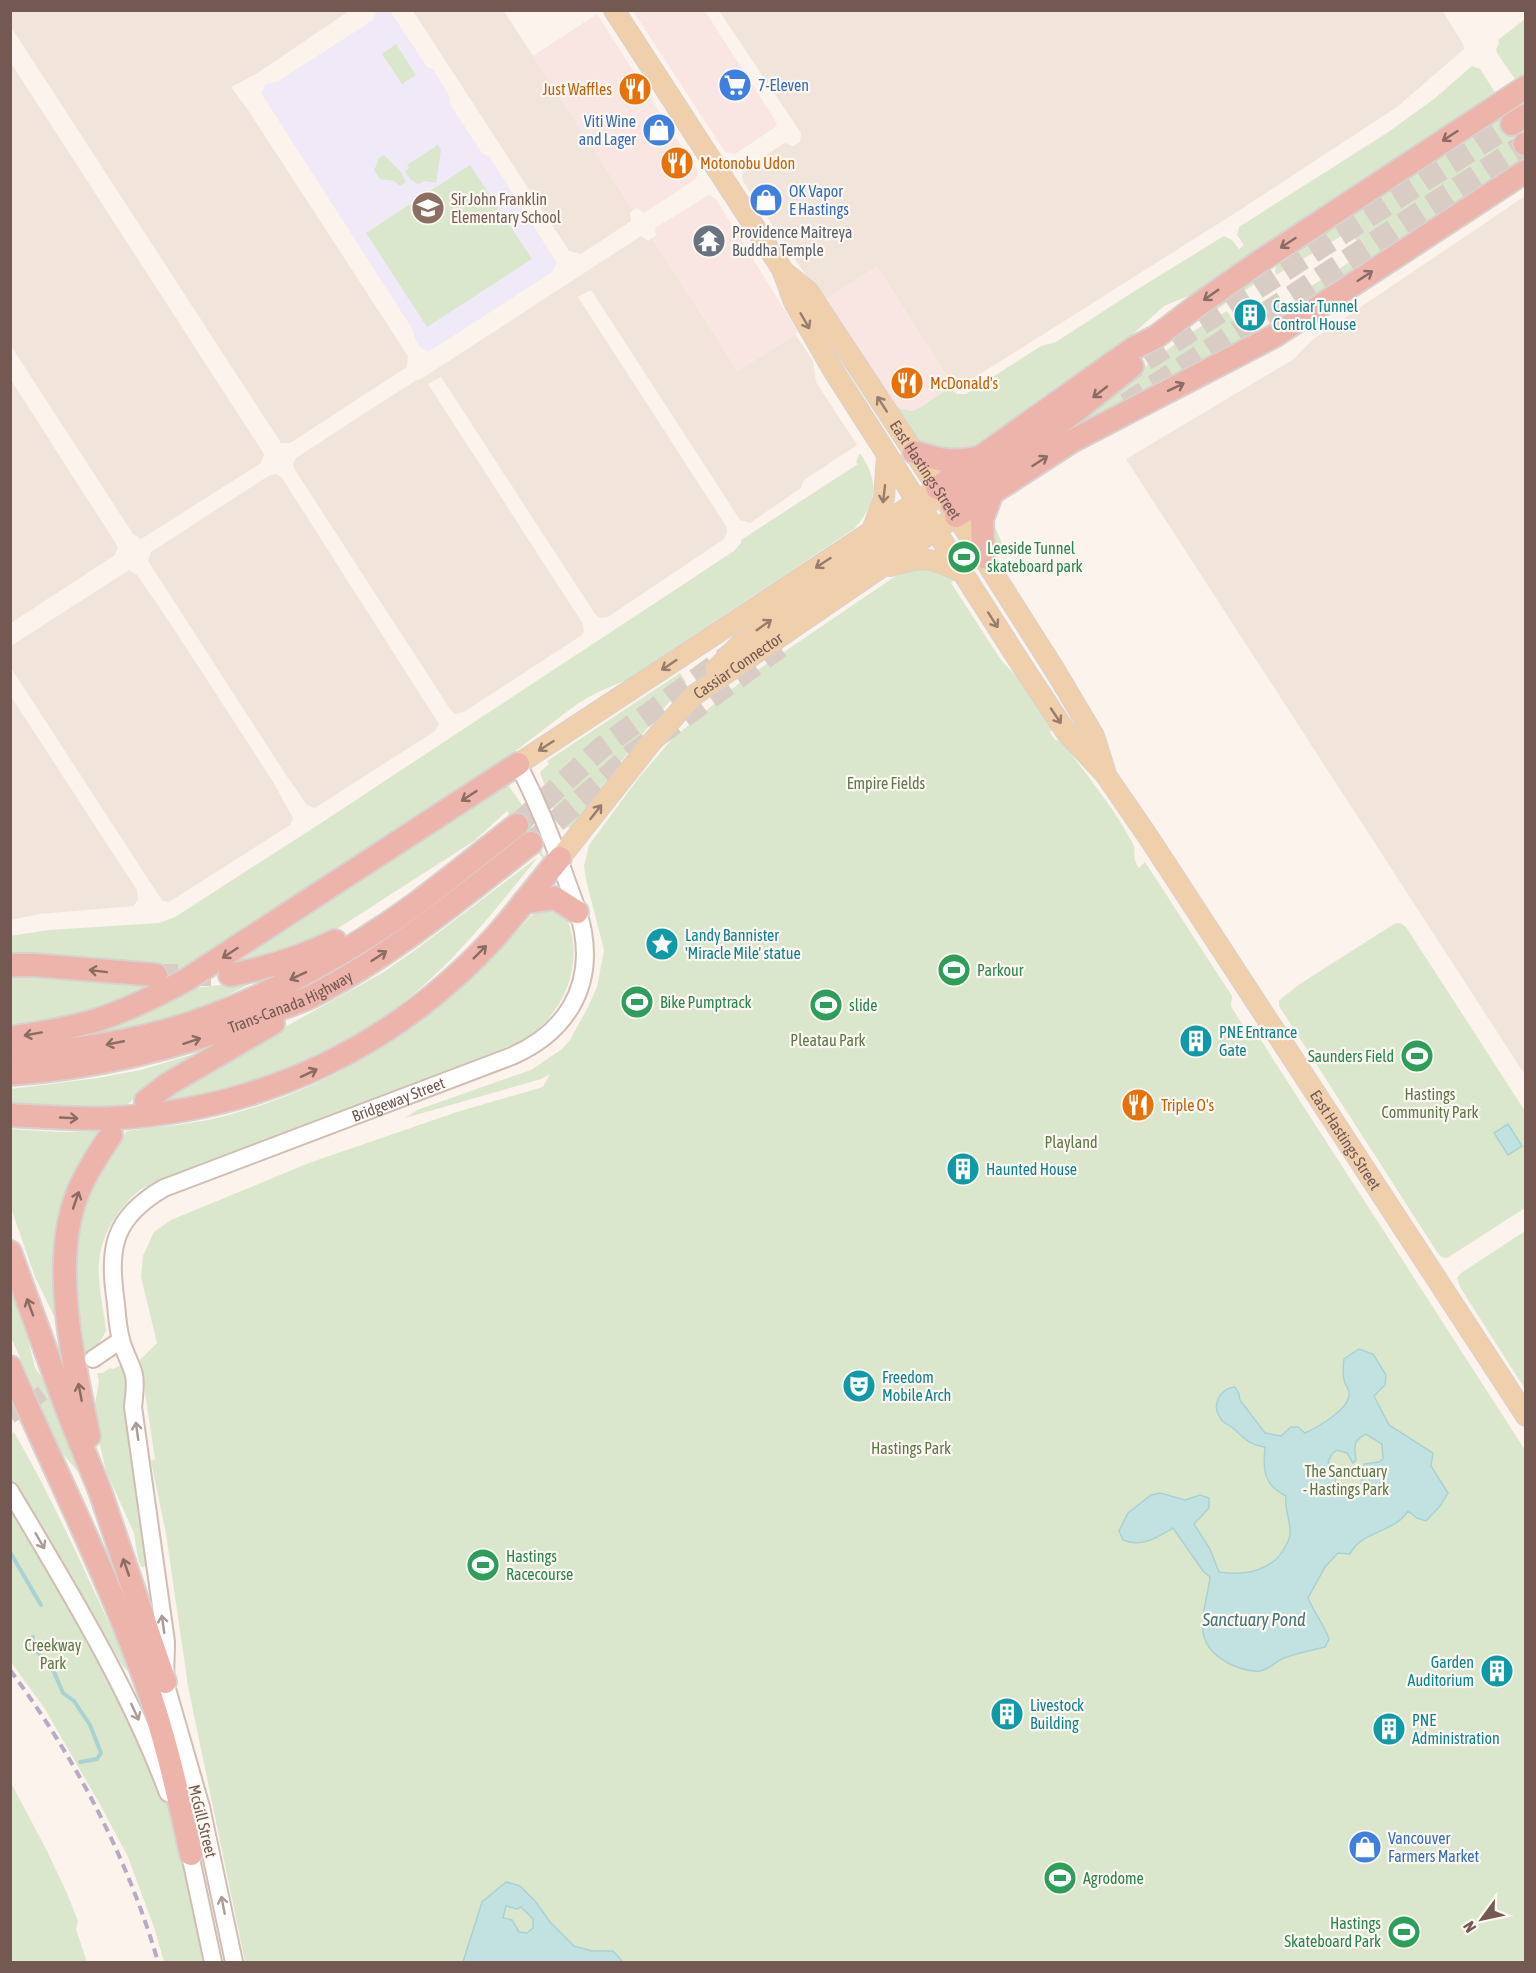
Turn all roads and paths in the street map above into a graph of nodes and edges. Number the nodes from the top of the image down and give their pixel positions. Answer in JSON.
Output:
{"nodes":[{"id":1,"x":614,"y":10,"type":"edge"},
{"id":2,"x":1526,"y":87,"type":"edge"},
{"id":3,"x":1526,"y":171,"type":"edge"},
{"id":4,"x":782,"y":269,"type":"junction"},
{"id":5,"x":1156,"y":337,"type":"junction"},
{"id":6,"x":914,"y":452,"type":"junction"},
{"id":7,"x":887,"y":456,"type":"junction"},
{"id":8,"x":982,"y":457,"type":"junction"},
{"id":9,"x":937,"y":488,"type":"junction"},
{"id":10,"x":992,"y":493,"type":"junction"},
{"id":11,"x":920,"y":507,"type":"junction"},
{"id":12,"x":953,"y":512,"type":"junction"},
{"id":13,"x":935,"y":530,"type":"junction"},
{"id":14,"x":872,"y":531,"type":"junction"},
{"id":15,"x":983,"y":557,"type":"junction"},
{"id":16,"x":876,"y":571,"type":"junction"},
{"id":17,"x":962,"y":573,"type":"junction"},
{"id":18,"x":693,"y":696,"type":"junction"},
{"id":19,"x":518,"y":764,"type":"junction"},
{"id":20,"x":1105,"y":774,"type":"junction"},
{"id":21,"x":517,"y":825,"type":"tunnel mouth"},
{"id":22,"x":531,"y":843,"type":"tunnel mouth"},
{"id":23,"x":560,"y":858,"type":"junction"},
{"id":24,"x":452,"y":876,"type":"junction"},
{"id":25,"x":524,"y":902,"type":"junction"},
{"id":26,"x":578,"y":912,"type":"junction"},
{"id":27,"x":10,"y":965,"type":"edge"},
{"id":28,"x":156,"y":975,"type":"tunnel mouth"},
{"id":29,"x":230,"y":975,"type":"tunnel mouth"},
{"id":30,"x":311,"y":996,"type":"junction"},
{"id":31,"x":10,"y":1038,"type":"edge"},
{"id":32,"x":10,"y":1056,"type":"edge"},
{"id":33,"x":10,"y":1074,"type":"edge"},
{"id":34,"x":146,"y":1101,"type":"dead end"},
{"id":35,"x":10,"y":1115,"type":"edge"},
{"id":36,"x":111,"y":1135,"type":"dead end"},
{"id":37,"x":10,"y":1252,"type":"edge"},
{"id":38,"x":121,"y":1340,"type":"junction"},
{"id":39,"x":93,"y":1359,"type":"dead end"},
{"id":40,"x":10,"y":1366,"type":"edge"},
{"id":41,"x":10,"y":1406,"type":"edge"},
{"id":42,"x":1526,"y":1416,"type":"edge"},
{"id":43,"x":10,"y":1491,"type":"edge"},
{"id":44,"x":100,"y":1491,"type":"junction"},
{"id":45,"x":125,"y":1628,"type":"junction"},
{"id":46,"x":165,"y":1682,"type":"junction"},
{"id":47,"x":191,"y":1854,"type":"junction"},
{"id":48,"x":213,"y":1962,"type":"edge"},
{"id":49,"x":234,"y":1962,"type":"edge"}],
"edges":[{"from":1,"to":4,"type":"main road","name":"East Hastings Street"},
{"from":2,"to":5,"type":"highway","one_way":true},
{"from":10,"to":3,"type":"highway","one_way":true},
{"from":6,"to":4,"type":"main road","name":"East Hastings Street","one_way":true},
{"from":4,"to":7,"type":"main road","name":"East Hastings Street","one_way":true},
{"from":5,"to":8,"type":"highway"},
{"from":5,"to":12,"type":"highway","one_way":true},
{"from":6,"to":8,"type":"highway"},
{"from":6,"to":9,"type":"main road","name":"East Hastings Street"},
{"from":7,"to":11,"type":"main road","name":"East Hastings Street"},
{"from":7,"to":14,"type":"main road","one_way":true},
{"from":8,"to":9,"type":"highway"},
{"from":9,"to":11,"type":"main road"},
{"from":9,"to":12,"type":"main road","name":"East Hastings Street"},
{"from":10,"to":12,"type":"highway"},
{"from":10,"to":15,"type":"highway"},
{"from":11,"to":13,"type":"main road","name":"East Hastings Street"},
{"from":11,"to":14,"type":"main road"},
{"from":18,"to":11,"type":"main road","one_way":true},
{"from":12,"to":13,"type":"main road"},
{"from":12,"to":15,"type":"main road","name":"East Hastings Street"},
{"from":13,"to":16,"type":"main road","name":"Cassiar Connector"},
{"from":13,"to":17,"type":"main road","name":"East Hastings Street"},
{"from":14,"to":19,"type":"main road","one_way":true},
{"from":15,"to":20,"type":"main road","name":"East Hastings Street"},
{"from":16,"to":17,"type":"main road"},
{"from":16,"to":18,"type":"main road","name":"Cassiar Connector"},
{"from":17,"to":20,"type":"main road","name":"East Hastings Street","one_way":true},
{"from":23,"to":18,"type":"main road","name":"Cassiar Connector","one_way":true},
{"from":19,"to":23,"type":"main road","name":"Bridgeway Street"},
{"from":19,"to":31,"type":"highway","one_way":true},
{"from":20,"to":42,"type":"main road","name":"East Hastings Street"},
{"from":21,"to":24,"type":"highway","name":"Trans-Canada Highway"},
{"from":30,"to":22,"type":"highway","name":"Trans-Canada Highway","one_way":true},
{"from":23,"to":25,"type":"highway"},
{"from":23,"to":26,"type":"main road","name":"Bridgeway Street"},
{"from":24,"to":29,"type":"highway"},
{"from":24,"to":32,"type":"highway","name":"Trans-Canada Highway","one_way":true},
{"from":25,"to":26,"type":"highway"},
{"from":35,"to":25,"type":"highway","one_way":true},
{"from":26,"to":38,"type":"main road","name":"Bridgeway Street"},
{"from":28,"to":27,"type":"highway","one_way":true},
{"from":33,"to":30,"type":"highway","name":"Trans-Canada Highway","one_way":true},
{"from":30,"to":34,"type":"highway"},
{"from":44,"to":36,"type":"highway","one_way":true},
{"from":44,"to":37,"type":"highway","one_way":true},
{"from":38,"to":39,"type":"main road"},
{"from":46,"to":38,"type":"main road","name":"Bridgeway Street","one_way":true},
{"from":40,"to":45,"type":"highway"},
{"from":41,"to":45,"type":"highway"},
{"from":43,"to":47,"type":"main road","name":"McGill Street","one_way":true},
{"from":46,"to":44,"type":"highway","one_way":true},
{"from":45,"to":47,"type":"highway"},
{"from":49,"to":46,"type":"main road","name":"McGill Street","one_way":true},
{"from":47,"to":48,"type":"main road","name":"McGill Street"}]}
